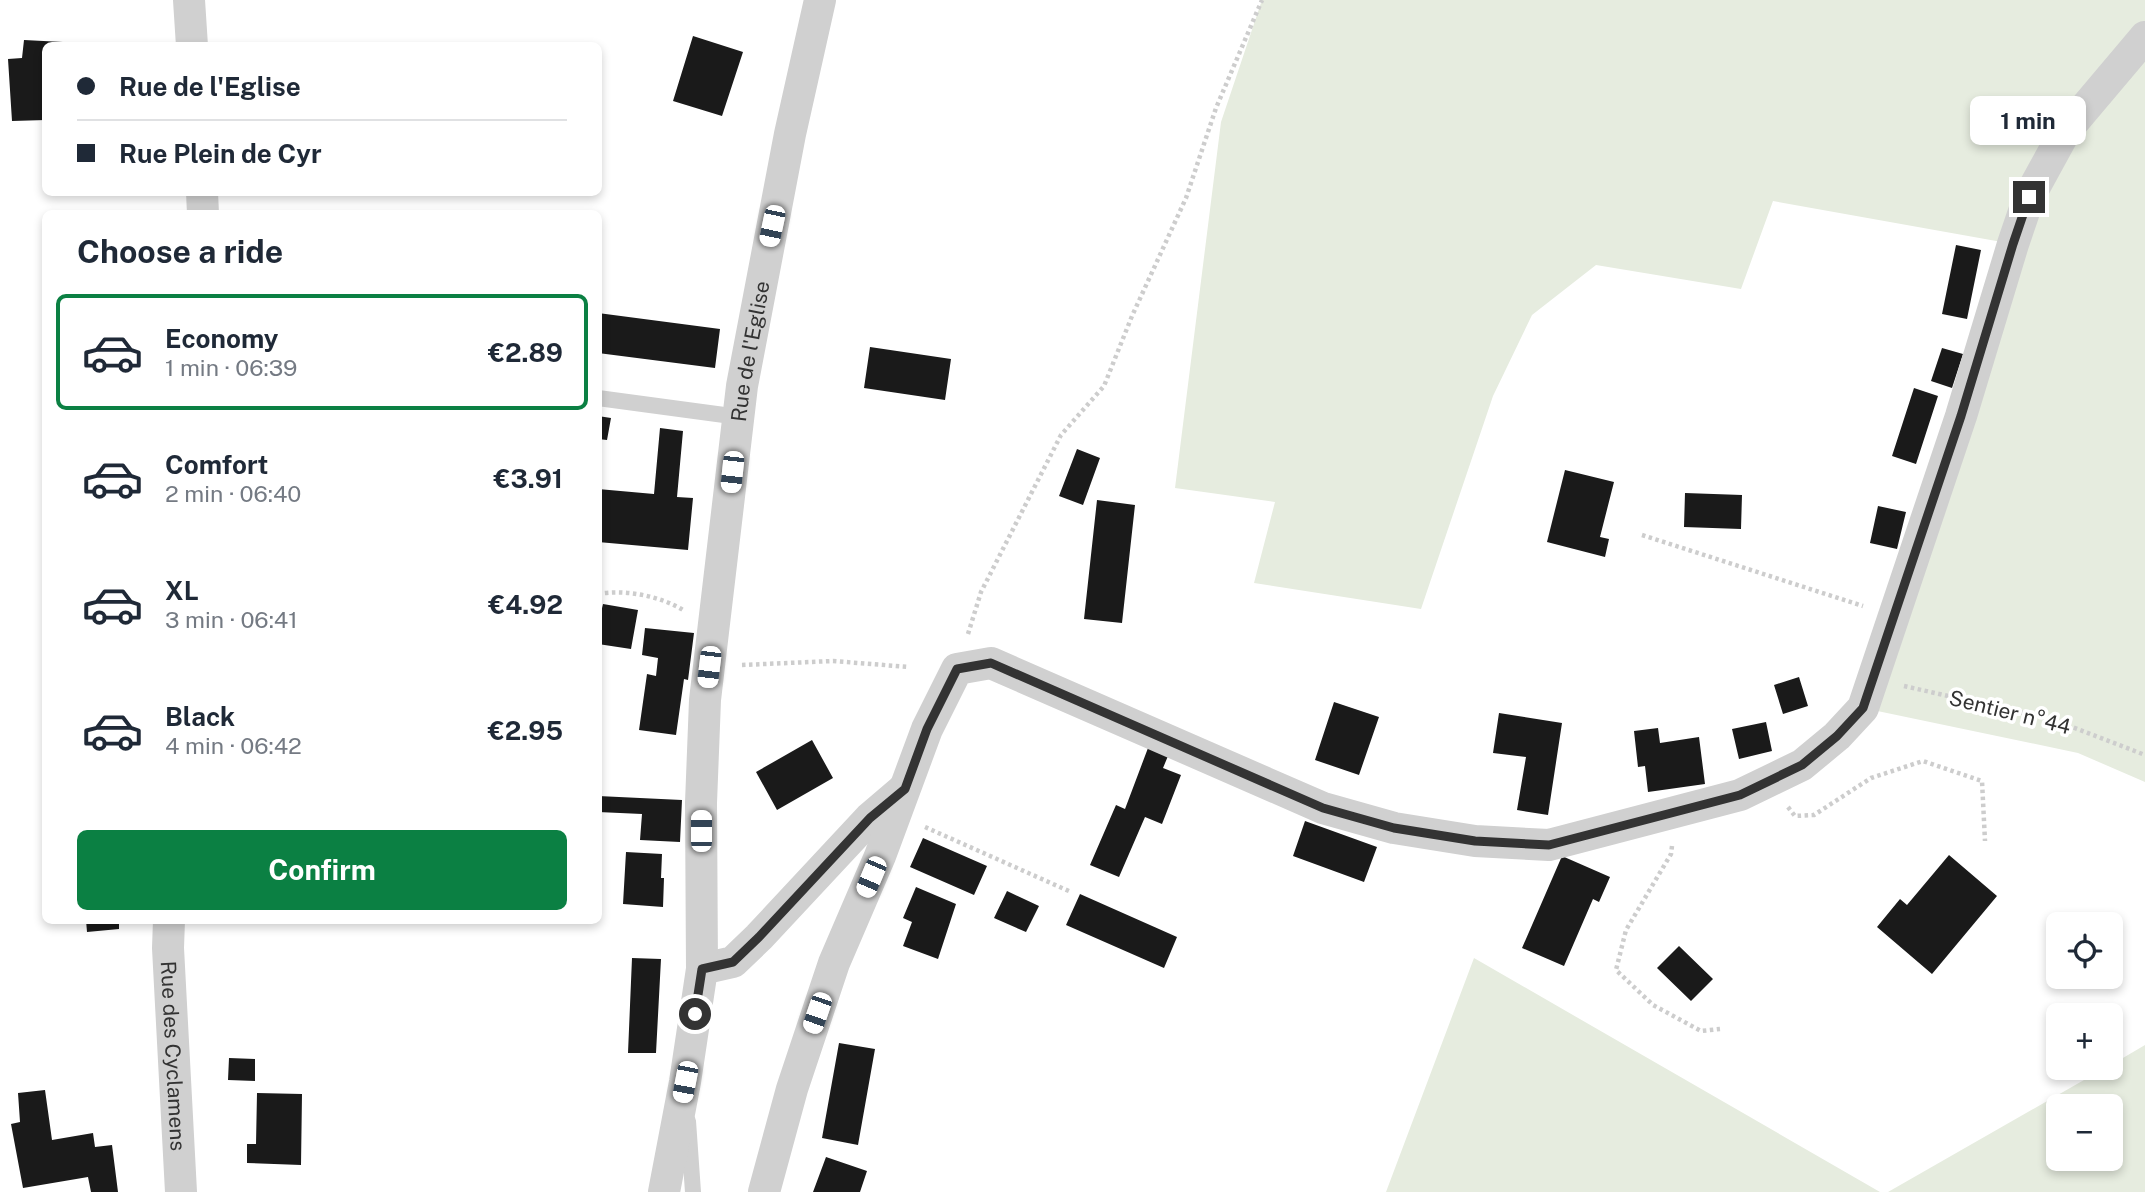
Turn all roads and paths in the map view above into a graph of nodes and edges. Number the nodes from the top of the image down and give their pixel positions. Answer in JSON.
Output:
{"nodes":[{"id":1,"x":189,"y":0,"type":"edge"},
{"id":2,"x":820,"y":0,"type":"edge"},
{"id":3,"x":1262,"y":0,"type":"edge"},
{"id":4,"x":2145,"y":37,"type":"edge"},
{"id":5,"x":192,"y":42,"type":"edge"},
{"id":6,"x":602,"y":399,"type":"edge"},
{"id":7,"x":739,"y":417,"type":"junction"},
{"id":8,"x":1642,"y":535,"type":"dead end"},
{"id":9,"x":602,"y":593,"type":"edge"},
{"id":10,"x":1894,"y":616,"type":"junction"},
{"id":11,"x":714,"y":628,"type":"junction"},
{"id":12,"x":709,"y":667,"type":"junction"},
{"id":13,"x":909,"y":667,"type":"dead end"},
{"id":14,"x":957,"y":669,"type":"junction"},
{"id":15,"x":1872,"y":679,"type":"junction"},
{"id":16,"x":2145,"y":755,"type":"edge"},
{"id":17,"x":1767,"y":782,"type":"junction"},
{"id":18,"x":900,"y":801,"type":"junction"},
{"id":19,"x":1680,"y":811,"type":"junction"},
{"id":20,"x":1985,"y":841,"type":"dead end"},
{"id":21,"x":1071,"y":892,"type":"dead end"},
{"id":22,"x":169,"y":924,"type":"edge"},
{"id":23,"x":702,"y":969,"type":"junction"},
{"id":24,"x":1720,"y":1029,"type":"dead end"},
{"id":25,"x":685,"y":1082,"type":"junction"},
{"id":26,"x":181,"y":1192,"type":"edge"},
{"id":27,"x":664,"y":1192,"type":"edge"},
{"id":28,"x":693,"y":1192,"type":"edge"},
{"id":29,"x":764,"y":1192,"type":"edge"}],
"edges":[{"from":1,"to":5,"type":"street"},
{"from":2,"to":7,"type":"street","name":"Rue de l'Eglise"},
{"from":3,"to":14,"type":"path"},
{"from":4,"to":10,"type":"street"},
{"from":6,"to":7,"type":"lane"},
{"from":7,"to":11,"type":"street","name":"Rue de l'Eglise"},
{"from":8,"to":10,"type":"path"},
{"from":9,"to":11,"type":"path"},
{"from":10,"to":15,"type":"street"},
{"from":11,"to":12,"type":"street","name":"Rue de l'Eglise"},
{"from":12,"to":13,"type":"path"},
{"from":12,"to":23,"type":"street","name":"Rue de l'Eglise"},
{"from":14,"to":18,"type":"street"},
{"from":14,"to":19,"type":"street"},
{"from":15,"to":16,"type":"path","name":"Sentier n°44"},
{"from":15,"to":17,"type":"street"},
{"from":17,"to":19,"type":"street"},
{"from":17,"to":20,"type":"path"},
{"from":18,"to":21,"type":"path"},
{"from":18,"to":23,"type":"street"},
{"from":18,"to":29,"type":"street"},
{"from":19,"to":24,"type":"path"},
{"from":22,"to":26,"type":"street","name":"Rue des Cyclamens"},
{"from":23,"to":25,"type":"street","name":"Rue de l'Eglise"},
{"from":25,"to":27,"type":"street","name":"Rue de l'Eglise"},
{"from":25,"to":28,"type":"lane","name":"Rue de l'Eglise"}]}
